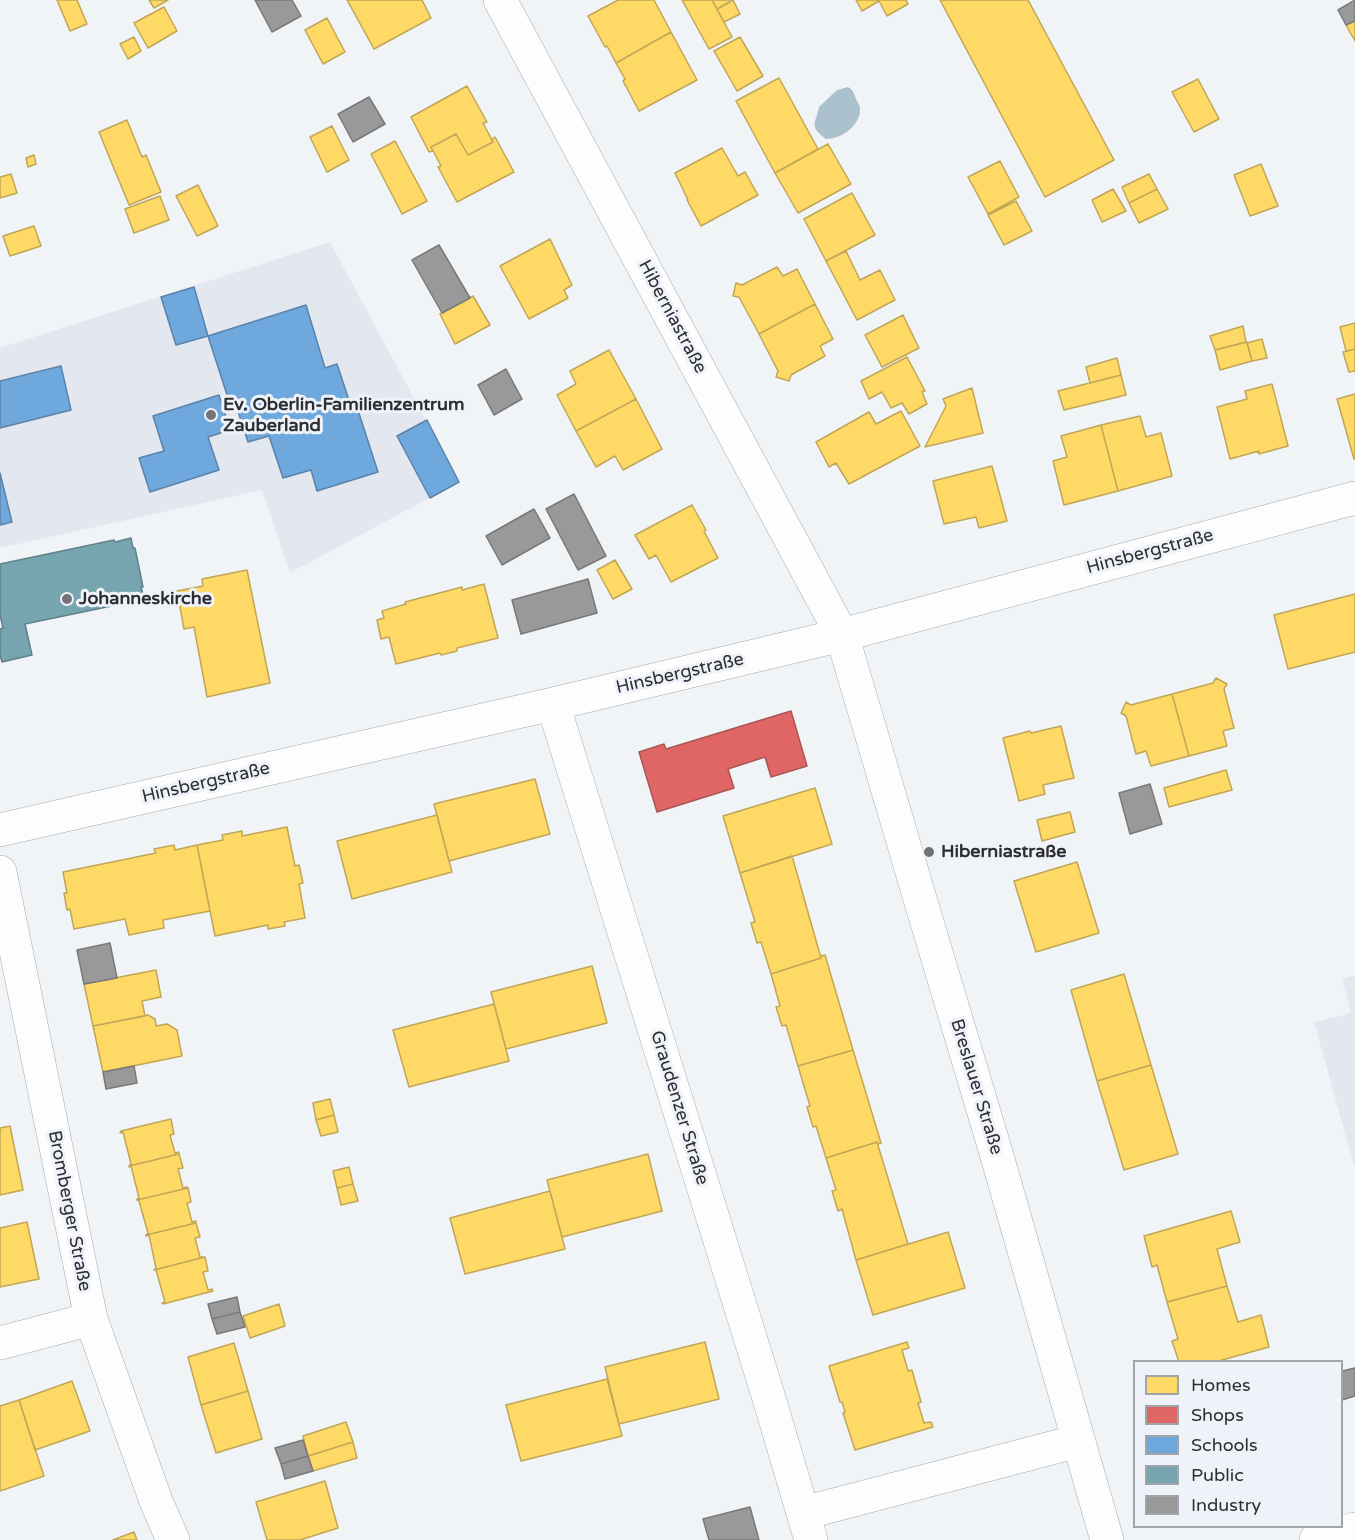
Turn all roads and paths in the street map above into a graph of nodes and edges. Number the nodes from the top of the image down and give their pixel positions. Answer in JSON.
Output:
{"nodes":[{"id":1,"x":501,"y":0,"type":"edge"},
{"id":2,"x":1355,"y":498,"type":"edge"},
{"id":3,"x":842,"y":635,"type":"junction"},
{"id":4,"x":553,"y":704,"type":"junction"},
{"id":5,"x":0,"y":830,"type":"edge"},
{"id":6,"x":0,"y":872,"type":"edge"},
{"id":7,"x":91,"y":1319,"type":"junction"},
{"id":8,"x":0,"y":1343,"type":"edge"},
{"id":9,"x":1078,"y":1441,"type":"junction"},
{"id":10,"x":807,"y":1526,"type":"edge"},
{"id":11,"x":1355,"y":1529,"type":"edge"},
{"id":12,"x":173,"y":1540,"type":"edge"},
{"id":13,"x":1107,"y":1540,"type":"edge"},
{"id":14,"x":1316,"y":1540,"type":"edge"}],
"edges":[{"from":1,"to":3,"type":"street","name":"Hiberniastraße"},
{"from":2,"to":3,"type":"street","name":"Hinsbergstraße"},
{"from":3,"to":4,"type":"street","name":"Hinsbergstraße"},
{"from":3,"to":9,"type":"street","name":"Breslauer Straße"},
{"from":4,"to":5,"type":"street","name":"Hinsbergstraße"},
{"from":4,"to":10,"type":"street","name":"Graudenzer Straße"},
{"from":6,"to":7,"type":"street","name":"Bromberger Straße"},
{"from":7,"to":8,"type":"street"},
{"from":7,"to":12,"type":"street","name":"Bromberger Straße"},
{"from":9,"to":10,"type":"street","name":"Graudenzer Straße"},
{"from":9,"to":13,"type":"street","name":"Breslauer Straße"},
{"from":11,"to":14,"type":"street"}]}
